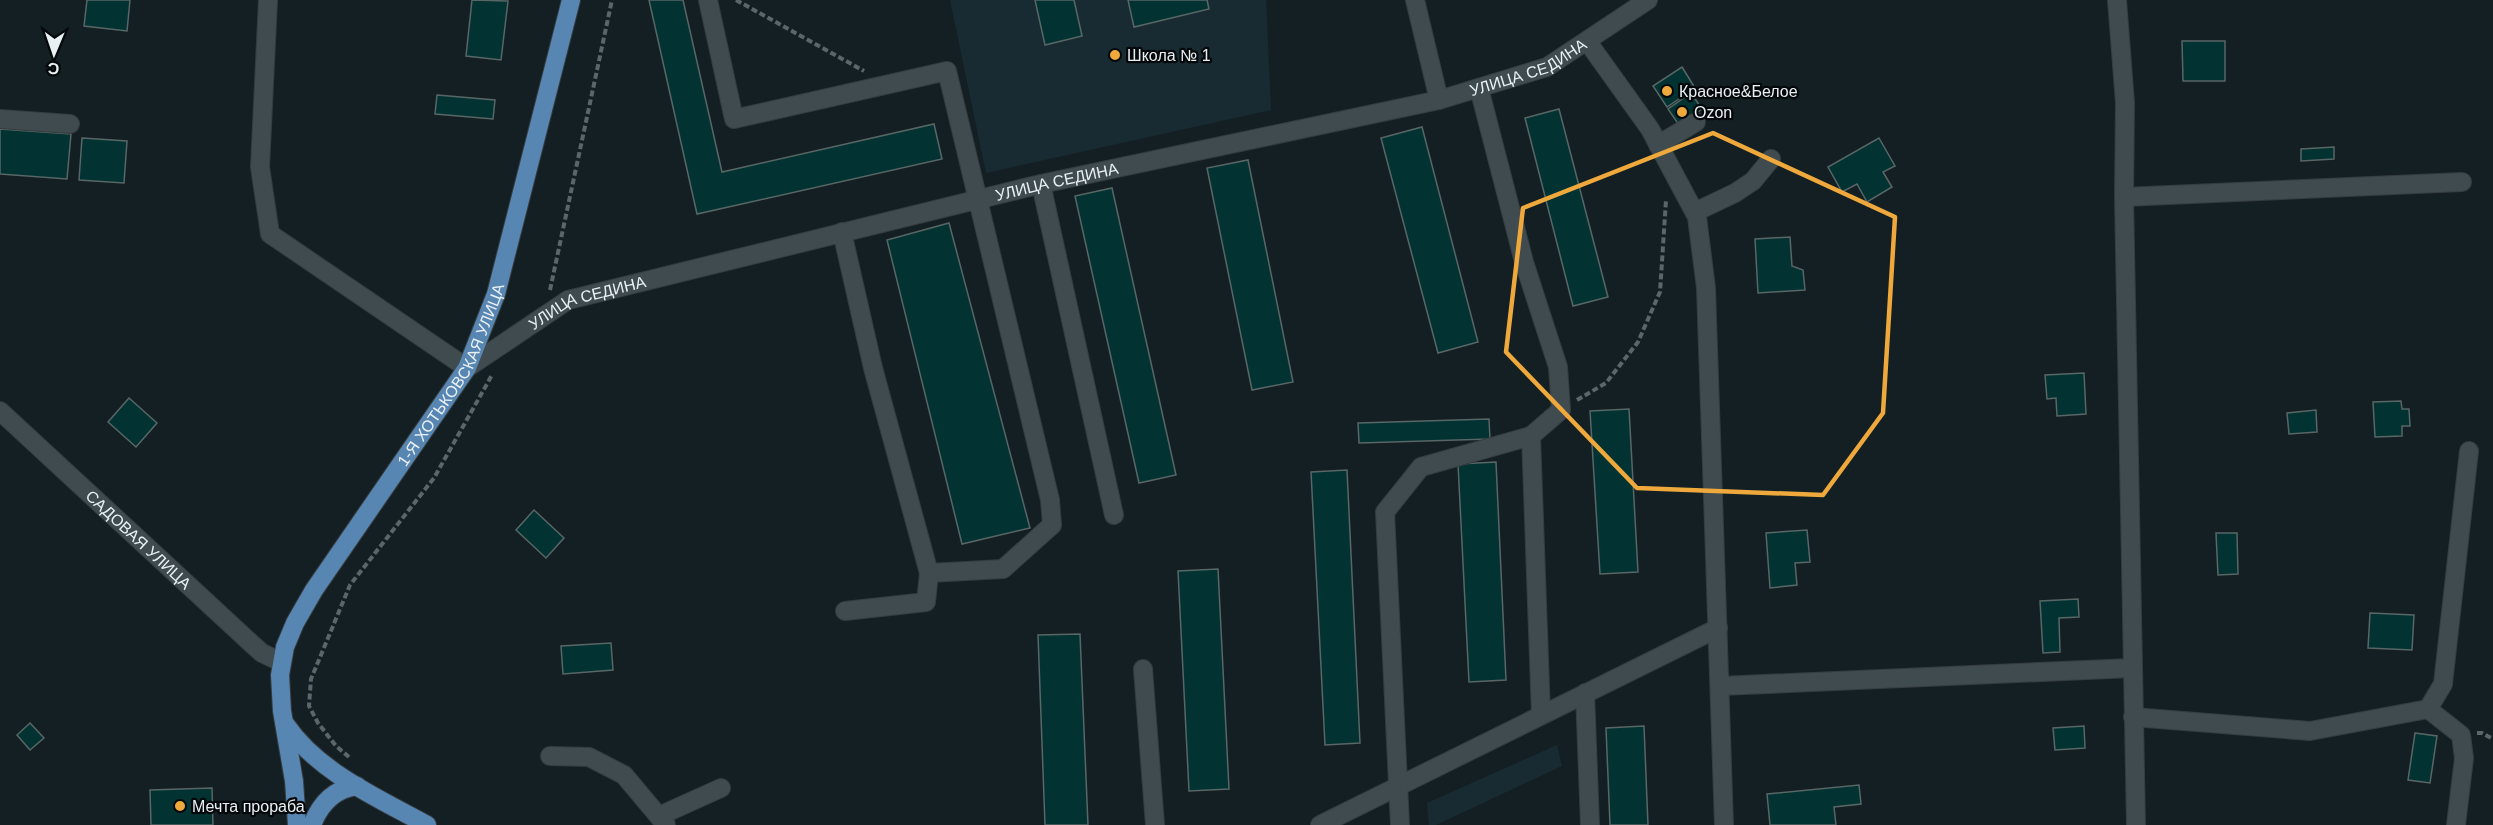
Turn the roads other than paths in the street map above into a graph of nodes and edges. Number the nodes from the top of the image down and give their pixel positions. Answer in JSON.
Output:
{"nodes":[{"id":1,"x":268,"y":0,"type":"edge"},
{"id":2,"x":571,"y":0,"type":"edge"},
{"id":3,"x":708,"y":0,"type":"edge"},
{"id":4,"x":1415,"y":0,"type":"edge"},
{"id":5,"x":1648,"y":0,"type":"edge"},
{"id":6,"x":2117,"y":0,"type":"edge"},
{"id":7,"x":1626,"y":8,"type":"edge"},
{"id":8,"x":1587,"y":41,"type":"junction"},
{"id":9,"x":1479,"y":88,"type":"junction"},
{"id":10,"x":1439,"y":100,"type":"junction"},
{"id":11,"x":0,"y":118,"type":"edge"},
{"id":12,"x":1696,"y":122,"type":"dead end"},
{"id":13,"x":70,"y":124,"type":"dead end"},
{"id":14,"x":1658,"y":145,"type":"junction"},
{"id":15,"x":1771,"y":159,"type":"dead end"},
{"id":16,"x":2462,"y":183,"type":"dead end"},
{"id":17,"x":1041,"y":184,"type":"junction"},
{"id":18,"x":2124,"y":197,"type":"junction"},
{"id":19,"x":977,"y":199,"type":"junction"},
{"id":20,"x":1695,"y":212,"type":"junction"},
{"id":21,"x":842,"y":232,"type":"junction"},
{"id":22,"x":467,"y":368,"type":"junction"},
{"id":23,"x":0,"y":411,"type":"edge"},
{"id":24,"x":1531,"y":436,"type":"junction"},
{"id":25,"x":2469,"y":451,"type":"dead end"},
{"id":26,"x":1114,"y":515,"type":"dead end"},
{"id":27,"x":929,"y":573,"type":"junction"},
{"id":28,"x":845,"y":611,"type":"dead end"},
{"id":29,"x":1718,"y":628,"type":"junction"},
{"id":30,"x":281,"y":662,"type":"junction"},
{"id":31,"x":2132,"y":668,"type":"junction"},
{"id":32,"x":1143,"y":669,"type":"dead end"},
{"id":33,"x":1720,"y":686,"type":"junction"},
{"id":34,"x":1585,"y":693,"type":"junction"},
{"id":35,"x":2428,"y":709,"type":"junction"},
{"id":36,"x":1541,"y":715,"type":"junction"},
{"id":37,"x":2133,"y":717,"type":"junction"},
{"id":38,"x":285,"y":723,"type":"junction"},
{"id":39,"x":549,"y":756,"type":"dead end"},
{"id":40,"x":357,"y":786,"type":"junction"},
{"id":41,"x":1398,"y":786,"type":"junction"},
{"id":42,"x":721,"y":788,"type":"dead end"},
{"id":43,"x":1339,"y":820,"type":"edge"},
{"id":44,"x":662,"y":821,"type":"edge"},
{"id":45,"x":297,"y":825,"type":"edge"},
{"id":46,"x":312,"y":825,"type":"edge"},
{"id":47,"x":427,"y":825,"type":"edge"},
{"id":48,"x":1155,"y":825,"type":"edge"},
{"id":49,"x":1320,"y":825,"type":"edge"},
{"id":50,"x":1400,"y":825,"type":"edge"},
{"id":51,"x":1590,"y":825,"type":"edge"},
{"id":52,"x":1724,"y":825,"type":"edge"},
{"id":53,"x":2136,"y":825,"type":"edge"},
{"id":54,"x":2456,"y":825,"type":"edge"}],
"edges":[{"from":1,"to":22,"type":"street"},
{"from":2,"to":22,"type":"main road","name":"1-Я ХОТЬКОВСКАЯ УЛИЦА"},
{"from":3,"to":19,"type":"street"},
{"from":4,"to":10,"type":"street"},
{"from":5,"to":7,"type":"street","name":"УЛИЦА СЕДИНА"},
{"from":6,"to":18,"type":"street"},
{"from":7,"to":8,"type":"street","name":"УЛИЦА СЕДИНА"},
{"from":8,"to":9,"type":"street","name":"УЛИЦА СЕДИНА"},
{"from":8,"to":14,"type":"street"},
{"from":9,"to":10,"type":"street","name":"УЛИЦА СЕДИНА"},
{"from":9,"to":24,"type":"street"},
{"from":10,"to":17,"type":"street","name":"УЛИЦА СЕДИНА"},
{"from":11,"to":13,"type":"street"},
{"from":12,"to":14,"type":"street"},
{"from":14,"to":20,"type":"street"},
{"from":15,"to":20,"type":"street"},
{"from":16,"to":18,"type":"street"},
{"from":17,"to":19,"type":"street","name":"УЛИЦА СЕДИНА"},
{"from":17,"to":26,"type":"street"},
{"from":18,"to":31,"type":"street"},
{"from":19,"to":21,"type":"street","name":"УЛИЦА СЕДИНА"},
{"from":19,"to":27,"type":"street"},
{"from":20,"to":29,"type":"street"},
{"from":21,"to":22,"type":"street","name":"УЛИЦА СЕДИНА"},
{"from":21,"to":27,"type":"street"},
{"from":22,"to":30,"type":"main road","name":"1-Я ХОТЬКОВСКАЯ УЛИЦА"},
{"from":23,"to":30,"type":"street","name":"САДОВАЯ УЛИЦА"},
{"from":24,"to":36,"type":"street"},
{"from":24,"to":41,"type":"street"},
{"from":25,"to":35,"type":"street"},
{"from":27,"to":28,"type":"street"},
{"from":29,"to":33,"type":"street"},
{"from":29,"to":34,"type":"street"},
{"from":30,"to":38,"type":"main road","name":"1-Я ХОТЬКОВСКАЯ УЛИЦА"},
{"from":31,"to":33,"type":"street"},
{"from":31,"to":37,"type":"street"},
{"from":32,"to":48,"type":"street"},
{"from":33,"to":52,"type":"street"},
{"from":34,"to":36,"type":"street"},
{"from":34,"to":51,"type":"street"},
{"from":35,"to":37,"type":"street"},
{"from":35,"to":54,"type":"street"},
{"from":36,"to":41,"type":"street"},
{"from":37,"to":53,"type":"street"},
{"from":38,"to":40,"type":"main road"},
{"from":38,"to":45,"type":"main road","name":"1-Я ХОТЬКОВСКАЯ УЛИЦА"},
{"from":39,"to":44,"type":"street"},
{"from":40,"to":46,"type":"main road"},
{"from":40,"to":47,"type":"main road"},
{"from":41,"to":43,"type":"street"},
{"from":41,"to":50,"type":"street"},
{"from":42,"to":44,"type":"street"},
{"from":43,"to":49,"type":"street"}]}
